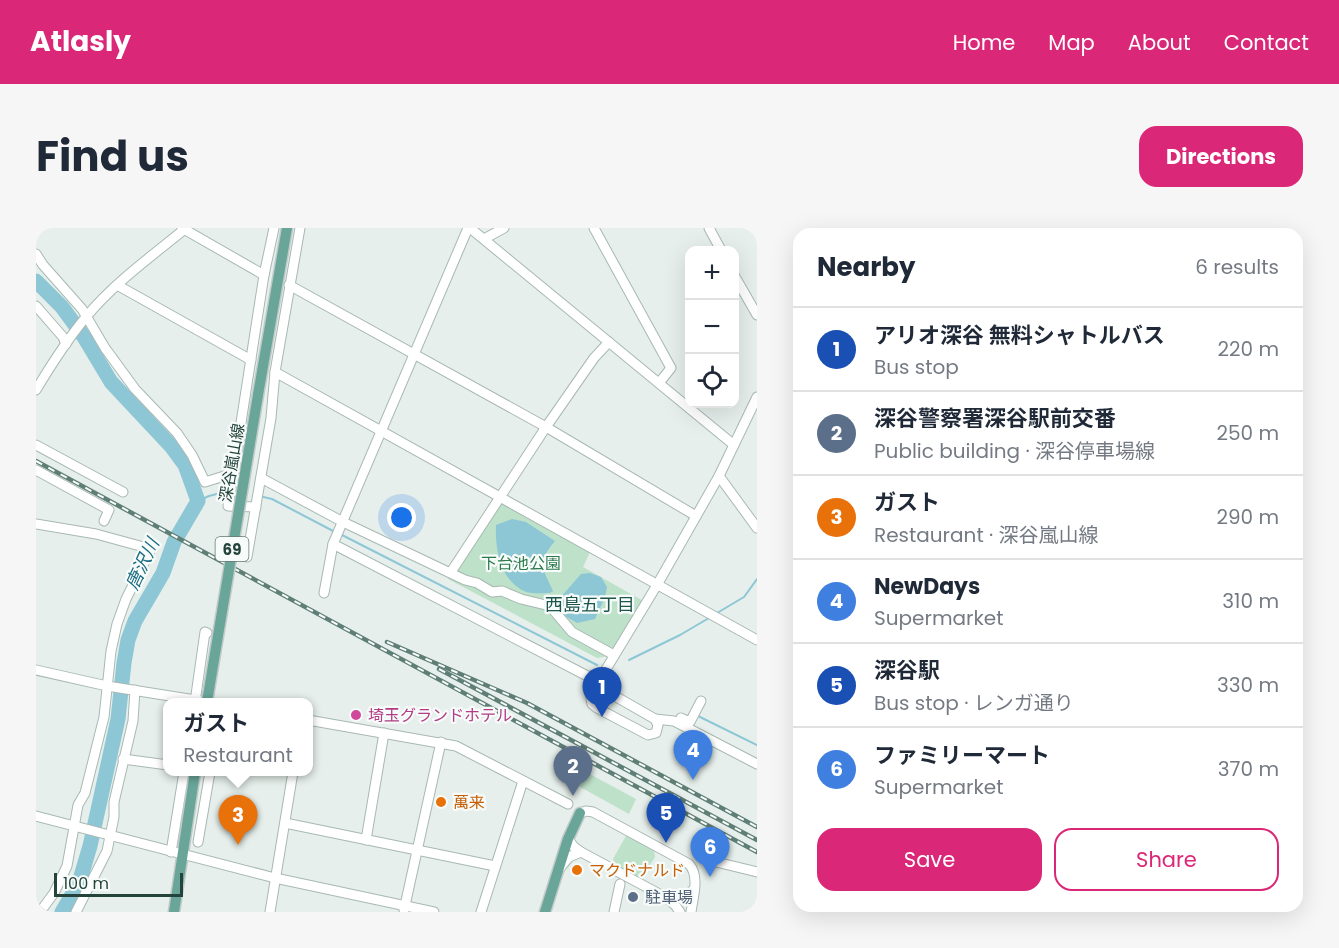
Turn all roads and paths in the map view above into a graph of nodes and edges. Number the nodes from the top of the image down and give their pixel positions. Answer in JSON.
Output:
{"nodes":[{"id":1,"x":274,"y":228,"type":"edge"},
{"id":2,"x":286,"y":228,"type":"edge"},
{"id":3,"x":300,"y":228,"type":"edge"},
{"id":4,"x":469,"y":228,"type":"edge"},
{"id":5,"x":504,"y":228,"type":"edge"},
{"id":6,"x":594,"y":228,"type":"edge"},
{"id":7,"x":709,"y":228,"type":"edge"},
{"id":8,"x":184,"y":229,"type":"edge"},
{"id":9,"x":484,"y":239,"type":"junction"},
{"id":10,"x":719,"y":246,"type":"edge"},
{"id":11,"x":36,"y":254,"type":"edge"},
{"id":12,"x":264,"y":275,"type":"junction"},
{"id":13,"x":739,"y":282,"type":"edge"},
{"id":14,"x":117,"y":285,"type":"junction"},
{"id":15,"x":289,"y":285,"type":"junction"},
{"id":16,"x":757,"y":294,"type":"edge"},
{"id":17,"x":748,"y":299,"type":"junction"},
{"id":18,"x":36,"y":306,"type":"edge"},
{"id":19,"x":757,"y":315,"type":"edge"},
{"id":20,"x":84,"y":320,"type":"junction"},
{"id":21,"x":67,"y":342,"type":"junction"},
{"id":22,"x":609,"y":342,"type":"junction"},
{"id":23,"x":414,"y":356,"type":"junction"},
{"id":24,"x":251,"y":360,"type":"junction"},
{"id":25,"x":36,"y":368,"type":"edge"},
{"id":26,"x":275,"y":372,"type":"junction"},
{"id":27,"x":46,"y":373,"type":"junction"},
{"id":28,"x":659,"y":383,"type":"junction"},
{"id":29,"x":36,"y":390,"type":"edge"},
{"id":30,"x":757,"y":397,"type":"edge"},
{"id":31,"x":244,"y":407,"type":"junction"},
{"id":32,"x":271,"y":418,"type":"junction"},
{"id":33,"x":546,"y":427,"type":"junction"},
{"id":34,"x":382,"y":431,"type":"junction"},
{"id":35,"x":36,"y":445,"type":"edge"},
{"id":36,"x":734,"y":445,"type":"junction"},
{"id":37,"x":36,"y":470,"type":"edge"},
{"id":38,"x":234,"y":473,"type":"junction"},
{"id":39,"x":719,"y":476,"type":"junction"},
{"id":40,"x":261,"y":478,"type":"junction"},
{"id":41,"x":123,"y":492,"type":"dead end"},
{"id":42,"x":502,"y":497,"type":"junction"},
{"id":43,"x":255,"y":507,"type":"junction"},
{"id":44,"x":696,"y":516,"type":"junction"},
{"id":45,"x":104,"y":521,"type":"dead end"},
{"id":46,"x":343,"y":522,"type":"junction"},
{"id":47,"x":36,"y":524,"type":"edge"},
{"id":48,"x":757,"y":528,"type":"edge"},
{"id":49,"x":333,"y":543,"type":"junction"},
{"id":50,"x":247,"y":557,"type":"dead end"},
{"id":51,"x":451,"y":572,"type":"junction"},
{"id":52,"x":657,"y":585,"type":"junction"},
{"id":53,"x":324,"y":593,"type":"dead end"},
{"id":54,"x":207,"y":633,"type":"dead end"},
{"id":55,"x":757,"y":640,"type":"edge"},
{"id":56,"x":615,"y":655,"type":"junction"},
{"id":57,"x":36,"y":670,"type":"edge"},
{"id":58,"x":601,"y":678,"type":"junction"},
{"id":59,"x":109,"y":687,"type":"junction"},
{"id":60,"x":134,"y":690,"type":"junction"},
{"id":61,"x":608,"y":693,"type":"junction"},
{"id":62,"x":178,"y":698,"type":"edge"},
{"id":63,"x":195,"y":698,"type":"edge"},
{"id":64,"x":208,"y":698,"type":"edge"},
{"id":65,"x":700,"y":701,"type":"dead end"},
{"id":66,"x":592,"y":704,"type":"junction"},
{"id":67,"x":655,"y":719,"type":"junction"},
{"id":68,"x":313,"y":721,"type":"edge"},
{"id":69,"x":684,"y":727,"type":"junction"},
{"id":70,"x":657,"y":731,"type":"junction"},
{"id":71,"x":384,"y":733,"type":"junction"},
{"id":72,"x":441,"y":742,"type":"junction"},
{"id":73,"x":123,"y":759,"type":"junction"},
{"id":74,"x":163,"y":764,"type":"edge"},
{"id":75,"x":757,"y":764,"type":"edge"},
{"id":76,"x":183,"y":776,"type":"edge"},
{"id":77,"x":194,"y":776,"type":"edge"},
{"id":78,"x":209,"y":776,"type":"edge"},
{"id":79,"x":292,"y":776,"type":"edge"},
{"id":80,"x":523,"y":781,"type":"junction"},
{"id":81,"x":568,"y":804,"type":"dead end"},
{"id":82,"x":580,"y":813,"type":"joint"},
{"id":83,"x":36,"y":816,"type":"edge"},
{"id":84,"x":285,"y":823,"type":"junction"},
{"id":85,"x":75,"y":827,"type":"junction"},
{"id":86,"x":109,"y":836,"type":"junction"},
{"id":87,"x":568,"y":839,"type":"junction"},
{"id":88,"x":366,"y":840,"type":"junction"},
{"id":89,"x":198,"y":842,"type":"dead end"},
{"id":90,"x":417,"y":850,"type":"junction"},
{"id":91,"x":171,"y":852,"type":"junction"},
{"id":92,"x":581,"y":852,"type":"junction"},
{"id":93,"x":182,"y":855,"type":"junction"},
{"id":94,"x":712,"y":861,"type":"dead end"},
{"id":95,"x":495,"y":867,"type":"junction"},
{"id":96,"x":559,"y":868,"type":"junction"},
{"id":97,"x":757,"y":872,"type":"edge"},
{"id":98,"x":275,"y":878,"type":"junction"},
{"id":99,"x":620,"y":884,"type":"dead end"},
{"id":100,"x":694,"y":889,"type":"junction"},
{"id":101,"x":665,"y":897,"type":"junction"},
{"id":102,"x":404,"y":909,"type":"edge"},
{"id":103,"x":40,"y":912,"type":"edge"},
{"id":104,"x":76,"y":912,"type":"edge"},
{"id":105,"x":174,"y":912,"type":"edge"},
{"id":106,"x":270,"y":912,"type":"edge"},
{"id":107,"x":434,"y":912,"type":"edge"},
{"id":108,"x":480,"y":912,"type":"edge"},
{"id":109,"x":545,"y":912,"type":"edge"},
{"id":110,"x":614,"y":912,"type":"edge"},
{"id":111,"x":680,"y":912,"type":"edge"},
{"id":112,"x":691,"y":912,"type":"edge"}],
"edges":[{"from":1,"to":12,"type":"street"},
{"from":2,"to":64,"type":"main road","name":"深谷嵐山線","number":"69","bridge":true},
{"from":3,"to":15,"type":"street"},
{"from":4,"to":9,"type":"street"},
{"from":4,"to":23,"type":"street"},
{"from":5,"to":9,"type":"street"},
{"from":6,"to":28,"type":"street"},
{"from":7,"to":10,"type":"street"},
{"from":8,"to":12,"type":"street"},
{"from":8,"to":14,"type":"street"},
{"from":9,"to":22,"type":"street"},
{"from":11,"to":20,"type":"street"},
{"from":12,"to":24,"type":"street"},
{"from":13,"to":17,"type":"street"},
{"from":14,"to":20,"type":"street"},
{"from":14,"to":24,"type":"street"},
{"from":15,"to":23,"type":"street"},
{"from":15,"to":26,"type":"street"},
{"from":16,"to":17,"type":"street"},
{"from":17,"to":19,"type":"street"},
{"from":18,"to":21,"type":"street"},
{"from":20,"to":21,"type":"street"},
{"from":20,"to":38,"type":"street"},
{"from":21,"to":27,"type":"street"},
{"from":22,"to":28,"type":"street"},
{"from":22,"to":33,"type":"street"},
{"from":23,"to":33,"type":"street"},
{"from":23,"to":34,"type":"street"},
{"from":24,"to":31,"type":"street"},
{"from":25,"to":27,"type":"street"},
{"from":26,"to":32,"type":"street"},
{"from":26,"to":34,"type":"street"},
{"from":27,"to":29,"type":"street"},
{"from":28,"to":36,"type":"street"},
{"from":30,"to":36,"type":"street"},
{"from":31,"to":32,"type":"street"},
{"from":31,"to":38,"type":"street"},
{"from":32,"to":40,"type":"street"},
{"from":33,"to":42,"type":"street"},
{"from":33,"to":44,"type":"street"},
{"from":34,"to":42,"type":"street"},
{"from":34,"to":46,"type":"street"},
{"from":35,"to":41,"type":"street"},
{"from":36,"to":39,"type":"street"},
{"from":37,"to":45,"type":"street"},
{"from":38,"to":43,"type":"street"},
{"from":39,"to":44,"type":"street"},
{"from":39,"to":48,"type":"street"},
{"from":40,"to":43,"type":"street"},
{"from":40,"to":46,"type":"street"},
{"from":42,"to":51,"type":"street"},
{"from":42,"to":52,"type":"street"},
{"from":43,"to":50,"type":"street"},
{"from":44,"to":52,"type":"street"},
{"from":46,"to":49,"type":"street"},
{"from":46,"to":51,"type":"street"},
{"from":47,"to":59,"type":"street"},
{"from":49,"to":53,"type":"street"},
{"from":49,"to":58,"type":"street"},
{"from":51,"to":56,"type":"street"},
{"from":52,"to":55,"type":"street"},
{"from":52,"to":56,"type":"street"},
{"from":54,"to":63,"type":"street"},
{"from":56,"to":58,"type":"street"},
{"from":57,"to":59,"type":"street"},
{"from":58,"to":61,"type":"street"},
{"from":58,"to":66,"type":"street"},
{"from":59,"to":60,"type":"street"},
{"from":59,"to":85,"type":"street"},
{"from":60,"to":62,"type":"street"},
{"from":60,"to":73,"type":"street"},
{"from":61,"to":66,"type":"street"},
{"from":61,"to":67,"type":"street"},
{"from":65,"to":69,"type":"street"},
{"from":66,"to":70,"type":"street"},
{"from":67,"to":69,"type":"street"},
{"from":67,"to":70,"type":"street"},
{"from":68,"to":71,"type":"street"},
{"from":69,"to":70,"type":"street"},
{"from":69,"to":75,"type":"street"},
{"from":71,"to":72,"type":"street"},
{"from":71,"to":88,"type":"street"},
{"from":72,"to":80,"type":"street"},
{"from":72,"to":90,"type":"street"},
{"from":73,"to":74,"type":"street"},
{"from":73,"to":86,"type":"street"},
{"from":76,"to":91,"type":"street"},
{"from":77,"to":93,"type":"main road"},
{"from":78,"to":89,"type":"street"},
{"from":79,"to":84,"type":"street"},
{"from":80,"to":81,"type":"street"},
{"from":80,"to":95,"type":"street"},
{"from":82,"to":87,"type":"main road"},
{"from":82,"to":100,"type":"street"},
{"from":83,"to":85,"type":"street"},
{"from":84,"to":88,"type":"street"},
{"from":84,"to":98,"type":"street"},
{"from":85,"to":86,"type":"street"},
{"from":85,"to":103,"type":"street"},
{"from":86,"to":91,"type":"street"},
{"from":86,"to":104,"type":"street"},
{"from":87,"to":92,"type":"street"},
{"from":87,"to":96,"type":"main road"},
{"from":88,"to":90,"type":"street"},
{"from":90,"to":95,"type":"street"},
{"from":90,"to":102,"type":"street"},
{"from":91,"to":93,"type":"street"},
{"from":92,"to":96,"type":"street"},
{"from":92,"to":101,"type":"street"},
{"from":93,"to":98,"type":"street"},
{"from":93,"to":105,"type":"main road"},
{"from":94,"to":97,"type":"street"},
{"from":95,"to":108,"type":"street"},
{"from":96,"to":109,"type":"main road"},
{"from":98,"to":102,"type":"street"},
{"from":98,"to":106,"type":"street"},
{"from":99,"to":110,"type":"street"},
{"from":100,"to":101,"type":"street"},
{"from":100,"to":112,"type":"street"},
{"from":101,"to":111,"type":"street"},
{"from":102,"to":107,"type":"street"}]}
